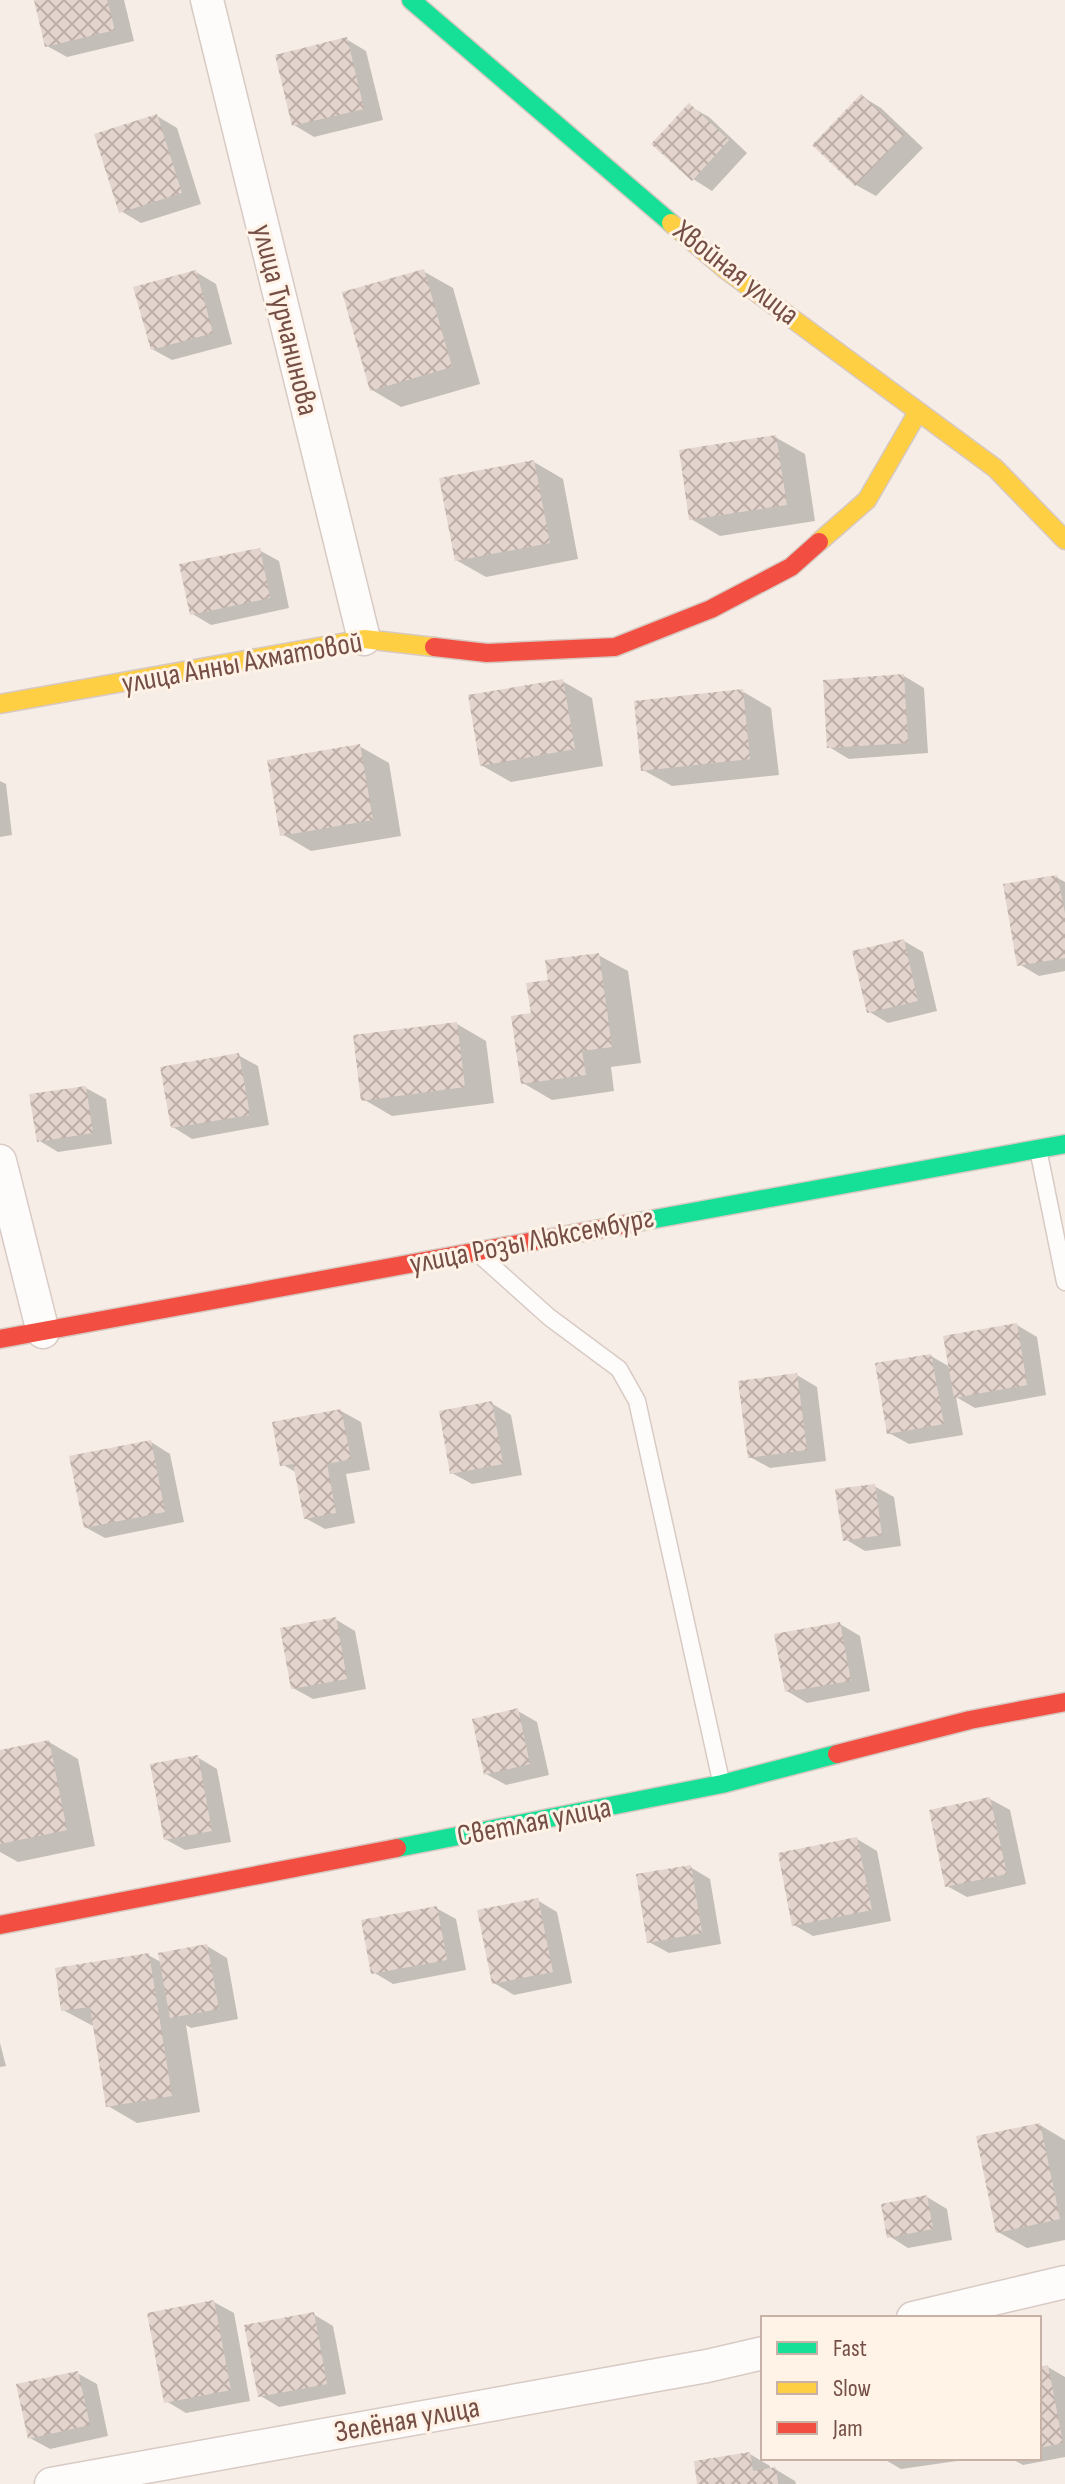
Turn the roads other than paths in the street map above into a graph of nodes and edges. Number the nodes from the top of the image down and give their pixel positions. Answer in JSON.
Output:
{"nodes":[{"id":1,"x":207,"y":0,"type":"edge"},
{"id":2,"x":411,"y":0,"type":"edge"},
{"id":3,"x":918,"y":412,"type":"junction"},
{"id":4,"x":1065,"y":540,"type":"edge"},
{"id":5,"x":364,"y":639,"type":"junction"},
{"id":6,"x":0,"y":704,"type":"edge"},
{"id":7,"x":1065,"y":1144,"type":"edge"},
{"id":8,"x":1038,"y":1147,"type":"junction"},
{"id":9,"x":0,"y":1161,"type":"edge"},
{"id":10,"x":477,"y":1252,"type":"junction"},
{"id":11,"x":1065,"y":1282,"type":"edge"},
{"id":12,"x":43,"y":1332,"type":"junction"},
{"id":13,"x":0,"y":1339,"type":"edge"},
{"id":14,"x":1065,"y":1702,"type":"edge"},
{"id":15,"x":722,"y":1784,"type":"junction"},
{"id":16,"x":0,"y":1925,"type":"edge"},
{"id":17,"x":1065,"y":2282,"type":"edge"},
{"id":18,"x":921,"y":2316,"type":"edge"},
{"id":19,"x":761,"y":2353,"type":"edge"},
{"id":20,"x":51,"y":2484,"type":"edge"}],
"edges":[{"from":1,"to":5,"type":"street","name":"улица Турчанинова"},
{"from":2,"to":3,"type":"street","name":"Хвойная улица"},
{"from":3,"to":4,"type":"street","name":"Хвойная улица"},
{"from":3,"to":5,"type":"street","name":"улица Анны Ахматовой"},
{"from":5,"to":6,"type":"street","name":"улица Анны Ахматовой"},
{"from":7,"to":8,"type":"street","name":"улица Розы Люксембург"},
{"from":8,"to":10,"type":"street","name":"улица Розы Люксембург"},
{"from":8,"to":11,"type":"lane"},
{"from":9,"to":12,"type":"street"},
{"from":10,"to":12,"type":"street","name":"улица Розы Люксембург"},
{"from":10,"to":15,"type":"lane"},
{"from":12,"to":13,"type":"street","name":"улица Розы Люксембург"},
{"from":14,"to":15,"type":"street","name":"Светлая улица"},
{"from":15,"to":16,"type":"street","name":"Светлая улица"},
{"from":17,"to":18,"type":"street"},
{"from":19,"to":20,"type":"street","name":"Зелёная улица"}]}
